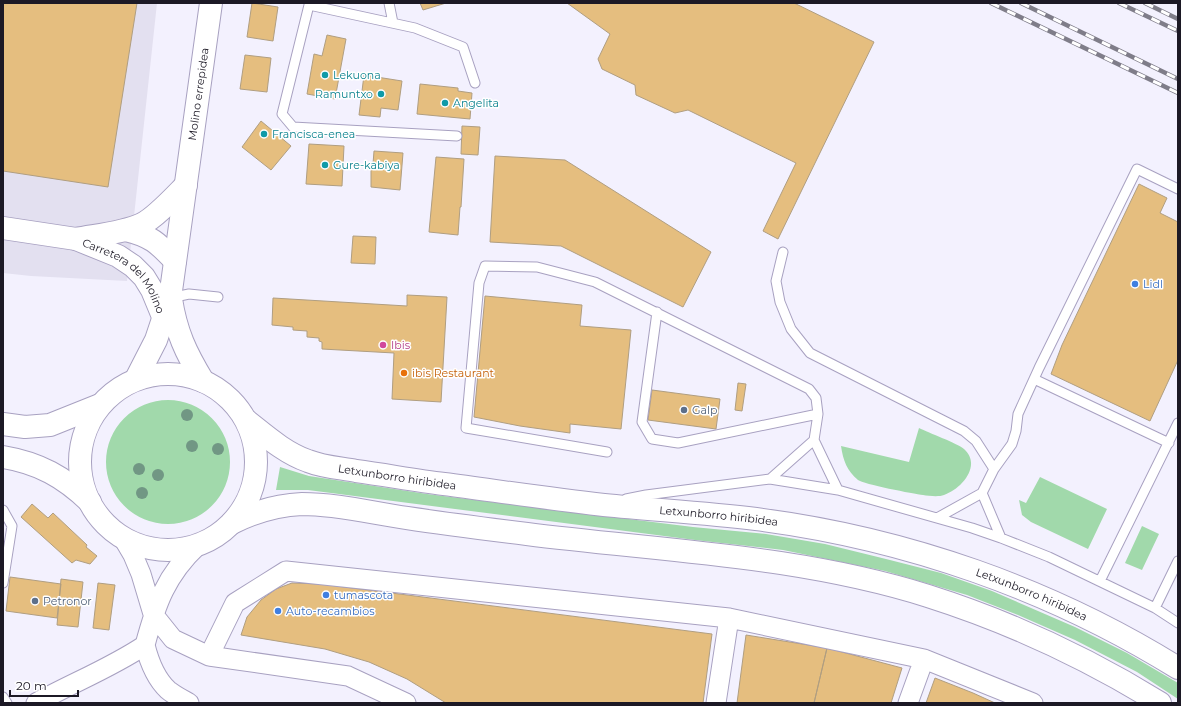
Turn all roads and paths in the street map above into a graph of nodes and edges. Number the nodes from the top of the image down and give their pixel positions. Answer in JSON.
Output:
{"nodes":[{"id":1,"x":211,"y":3,"type":"edge"},
{"id":2,"x":389,"y":3,"type":"edge"},
{"id":3,"x":393,"y":24,"type":"junction"},
{"id":4,"x":476,"y":84,"type":"dead end"},
{"id":5,"x":457,"y":136,"type":"dead end"},
{"id":6,"x":186,"y":185,"type":"junction"},
{"id":7,"x":1175,"y":188,"type":"edge"},
{"id":8,"x":3,"y":228,"type":"edge"},
{"id":9,"x":126,"y":230,"type":"junction"},
{"id":10,"x":76,"y":239,"type":"junction"},
{"id":11,"x":783,"y":252,"type":"dead end"},
{"id":12,"x":175,"y":261,"type":"junction"},
{"id":13,"x":218,"y":297,"type":"dead end"},
{"id":14,"x":170,"y":298,"type":"junction"},
{"id":15,"x":657,"y":312,"type":"junction"},
{"id":16,"x":164,"y":319,"type":"junction"},
{"id":17,"x":136,"y":379,"type":"junction"},
{"id":18,"x":1034,"y":379,"type":"junction"},
{"id":19,"x":203,"y":381,"type":"junction"},
{"id":20,"x":100,"y":405,"type":"junction"},
{"id":21,"x":818,"y":414,"type":"junction"},
{"id":22,"x":247,"y":421,"type":"junction"},
{"id":23,"x":1178,"y":423,"type":"edge"},
{"id":24,"x":3,"y":424,"type":"edge"},
{"id":25,"x":814,"y":440,"type":"junction"},
{"id":26,"x":1168,"y":443,"type":"junction"},
{"id":27,"x":607,"y":452,"type":"dead end"},
{"id":28,"x":3,"y":457,"type":"edge"},
{"id":29,"x":994,"y":469,"type":"junction"},
{"id":30,"x":770,"y":479,"type":"junction"},
{"id":31,"x":838,"y":490,"type":"junction"},
{"id":32,"x":982,"y":493,"type":"junction"},
{"id":33,"x":90,"y":502,"type":"junction"},
{"id":34,"x":601,"y":504,"type":"junction"},
{"id":35,"x":3,"y":510,"type":"edge"},
{"id":36,"x":937,"y":518,"type":"junction"},
{"id":37,"x":232,"y":523,"type":"junction"},
{"id":38,"x":123,"y":538,"type":"junction"},
{"id":39,"x":1001,"y":538,"type":"junction"},
{"id":40,"x":198,"y":545,"type":"junction"},
{"id":41,"x":1178,"y":561,"type":"edge"},
{"id":42,"x":1175,"y":575,"type":"edge"},
{"id":43,"x":1100,"y":581,"type":"junction"},
{"id":44,"x":3,"y":583,"type":"edge"},
{"id":45,"x":1155,"y":608,"type":"junction"},
{"id":46,"x":153,"y":614,"type":"junction"},
{"id":47,"x":729,"y":618,"type":"junction"},
{"id":48,"x":1178,"y":623,"type":"edge"},
{"id":49,"x":145,"y":645,"type":"junction"},
{"id":50,"x":209,"y":656,"type":"junction"},
{"id":51,"x":924,"y":659,"type":"junction"},
{"id":52,"x":1178,"y":668,"type":"edge"},
{"id":53,"x":3,"y":697,"type":"edge"},
{"id":54,"x":7,"y":703,"type":"edge"},
{"id":55,"x":36,"y":703,"type":"edge"},
{"id":56,"x":189,"y":703,"type":"edge"},
{"id":57,"x":406,"y":703,"type":"edge"},
{"id":58,"x":716,"y":703,"type":"edge"},
{"id":59,"x":908,"y":703,"type":"edge"},
{"id":60,"x":1033,"y":703,"type":"edge"},
{"id":61,"x":1160,"y":703,"type":"edge"}],
"edges":[{"from":1,"to":6,"type":"main road","name":"Molino errepidea"},
{"from":2,"to":3,"type":"lane"},
{"from":3,"to":4,"type":"lane"},
{"from":3,"to":5,"type":"lane"},
{"from":6,"to":9,"type":"main road"},
{"from":6,"to":12,"type":"main road","name":"Molino errepidea"},
{"from":7,"to":18,"type":"lane"},
{"from":8,"to":10,"type":"main road"},
{"from":9,"to":10,"type":"main road"},
{"from":9,"to":12,"type":"main road"},
{"from":10,"to":16,"type":"main road","name":"Carretera del Molino"},
{"from":11,"to":29,"type":"lane"},
{"from":12,"to":14,"type":"main road","name":"Molino errepidea"},
{"from":13,"to":14,"type":"lane"},
{"from":14,"to":16,"type":"main road","name":"Carretera del Molino"},
{"from":14,"to":19,"type":"main road","name":"Carretera del Molino"},
{"from":15,"to":21,"type":"lane"},
{"from":15,"to":21,"type":"lane"},
{"from":15,"to":27,"type":"lane"},
{"from":16,"to":17,"type":"main road","name":"Carretera del Molino"},
{"from":17,"to":19,"type":"main road"},
{"from":17,"to":20,"type":"main road"},
{"from":18,"to":26,"type":"lane"},
{"from":18,"to":29,"type":"lane"},
{"from":19,"to":22,"type":"main road"},
{"from":20,"to":24,"type":"main road"},
{"from":20,"to":33,"type":"main road"},
{"from":21,"to":25,"type":"lane"},
{"from":22,"to":34,"type":"main road","name":"Letxunborro hiribidea"},
{"from":22,"to":37,"type":"main road"},
{"from":23,"to":26,"type":"lane"},
{"from":25,"to":30,"type":"lane"},
{"from":25,"to":31,"type":"lane"},
{"from":26,"to":43,"type":"lane"},
{"from":28,"to":33,"type":"main road"},
{"from":29,"to":32,"type":"lane"},
{"from":30,"to":31,"type":"lane"},
{"from":30,"to":34,"type":"lane"},
{"from":31,"to":36,"type":"lane"},
{"from":32,"to":36,"type":"lane"},
{"from":32,"to":39,"type":"lane"},
{"from":33,"to":38,"type":"main road"},
{"from":34,"to":52,"type":"main road","name":"Letxunborro hiribidea"},
{"from":35,"to":44,"type":"lane"},
{"from":36,"to":39,"type":"lane"},
{"from":37,"to":40,"type":"main road"},
{"from":37,"to":61,"type":"main road"},
{"from":38,"to":40,"type":"main road"},
{"from":38,"to":46,"type":"street"},
{"from":39,"to":43,"type":"lane"},
{"from":40,"to":46,"type":"street"},
{"from":41,"to":42,"type":"lane"},
{"from":42,"to":45,"type":"lane"},
{"from":43,"to":45,"type":"lane"},
{"from":45,"to":48,"type":"lane"},
{"from":46,"to":49,"type":"street"},
{"from":46,"to":50,"type":"street"},
{"from":47,"to":50,"type":"street"},
{"from":47,"to":51,"type":"street"},
{"from":47,"to":58,"type":"street"},
{"from":49,"to":55,"type":"street"},
{"from":49,"to":56,"type":"street"},
{"from":50,"to":57,"type":"street"},
{"from":51,"to":59,"type":"street"},
{"from":51,"to":60,"type":"street"},
{"from":53,"to":54,"type":"lane"}]}
